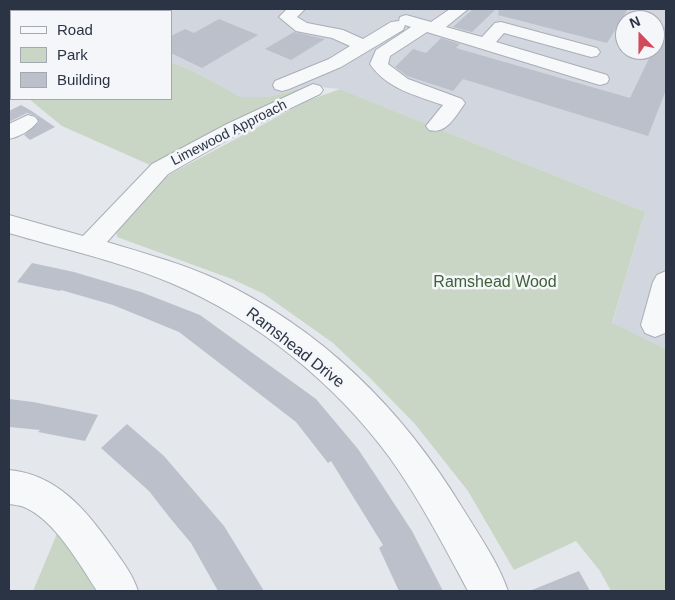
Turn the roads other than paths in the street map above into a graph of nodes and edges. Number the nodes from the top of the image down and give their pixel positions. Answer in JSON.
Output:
{"nodes":[{"id":1,"x":297,"y":9,"type":"edge"},
{"id":2,"x":460,"y":9,"type":"edge"},
{"id":3,"x":427,"y":21,"type":"edge"},
{"id":4,"x":485,"y":44,"type":"junction"},
{"id":5,"x":364,"y":46,"type":"junction"},
{"id":6,"x":591,"y":52,"type":"dead end"},
{"id":7,"x":600,"y":79,"type":"dead end"},
{"id":8,"x":277,"y":87,"type":"dead end"},
{"id":9,"x":313,"y":90,"type":"dead end"},
{"id":10,"x":28,"y":121,"type":"dead end"},
{"id":11,"x":436,"y":126,"type":"dead end"},
{"id":12,"x":9,"y":133,"type":"edge"},
{"id":13,"x":9,"y":224,"type":"edge"},
{"id":14,"x":88,"y":247,"type":"junction"},
{"id":15,"x":666,"y":282,"type":"edge"},
{"id":16,"x":655,"y":325,"type":"dead end"},
{"id":17,"x":9,"y":487,"type":"edge"},
{"id":18,"x":119,"y":591,"type":"edge"},
{"id":19,"x":489,"y":591,"type":"edge"}],
"edges":[{"from":1,"to":5,"type":"street"},
{"from":2,"to":3,"type":"street"},
{"from":3,"to":4,"type":"street"},
{"from":3,"to":5,"type":"street","name":"Limewood Approach"},
{"from":3,"to":11,"type":"street"},
{"from":4,"to":6,"type":"street"},
{"from":4,"to":7,"type":"street"},
{"from":5,"to":8,"type":"street","name":"Limewood Approach"},
{"from":9,"to":14,"type":"street","name":"Limewood Approach"},
{"from":10,"to":12,"type":"street"},
{"from":13,"to":14,"type":"street","name":"Ramshead Drive"},
{"from":14,"to":19,"type":"street","name":"Ramshead Drive"},
{"from":15,"to":16,"type":"street"},
{"from":17,"to":18,"type":"street"}]}
